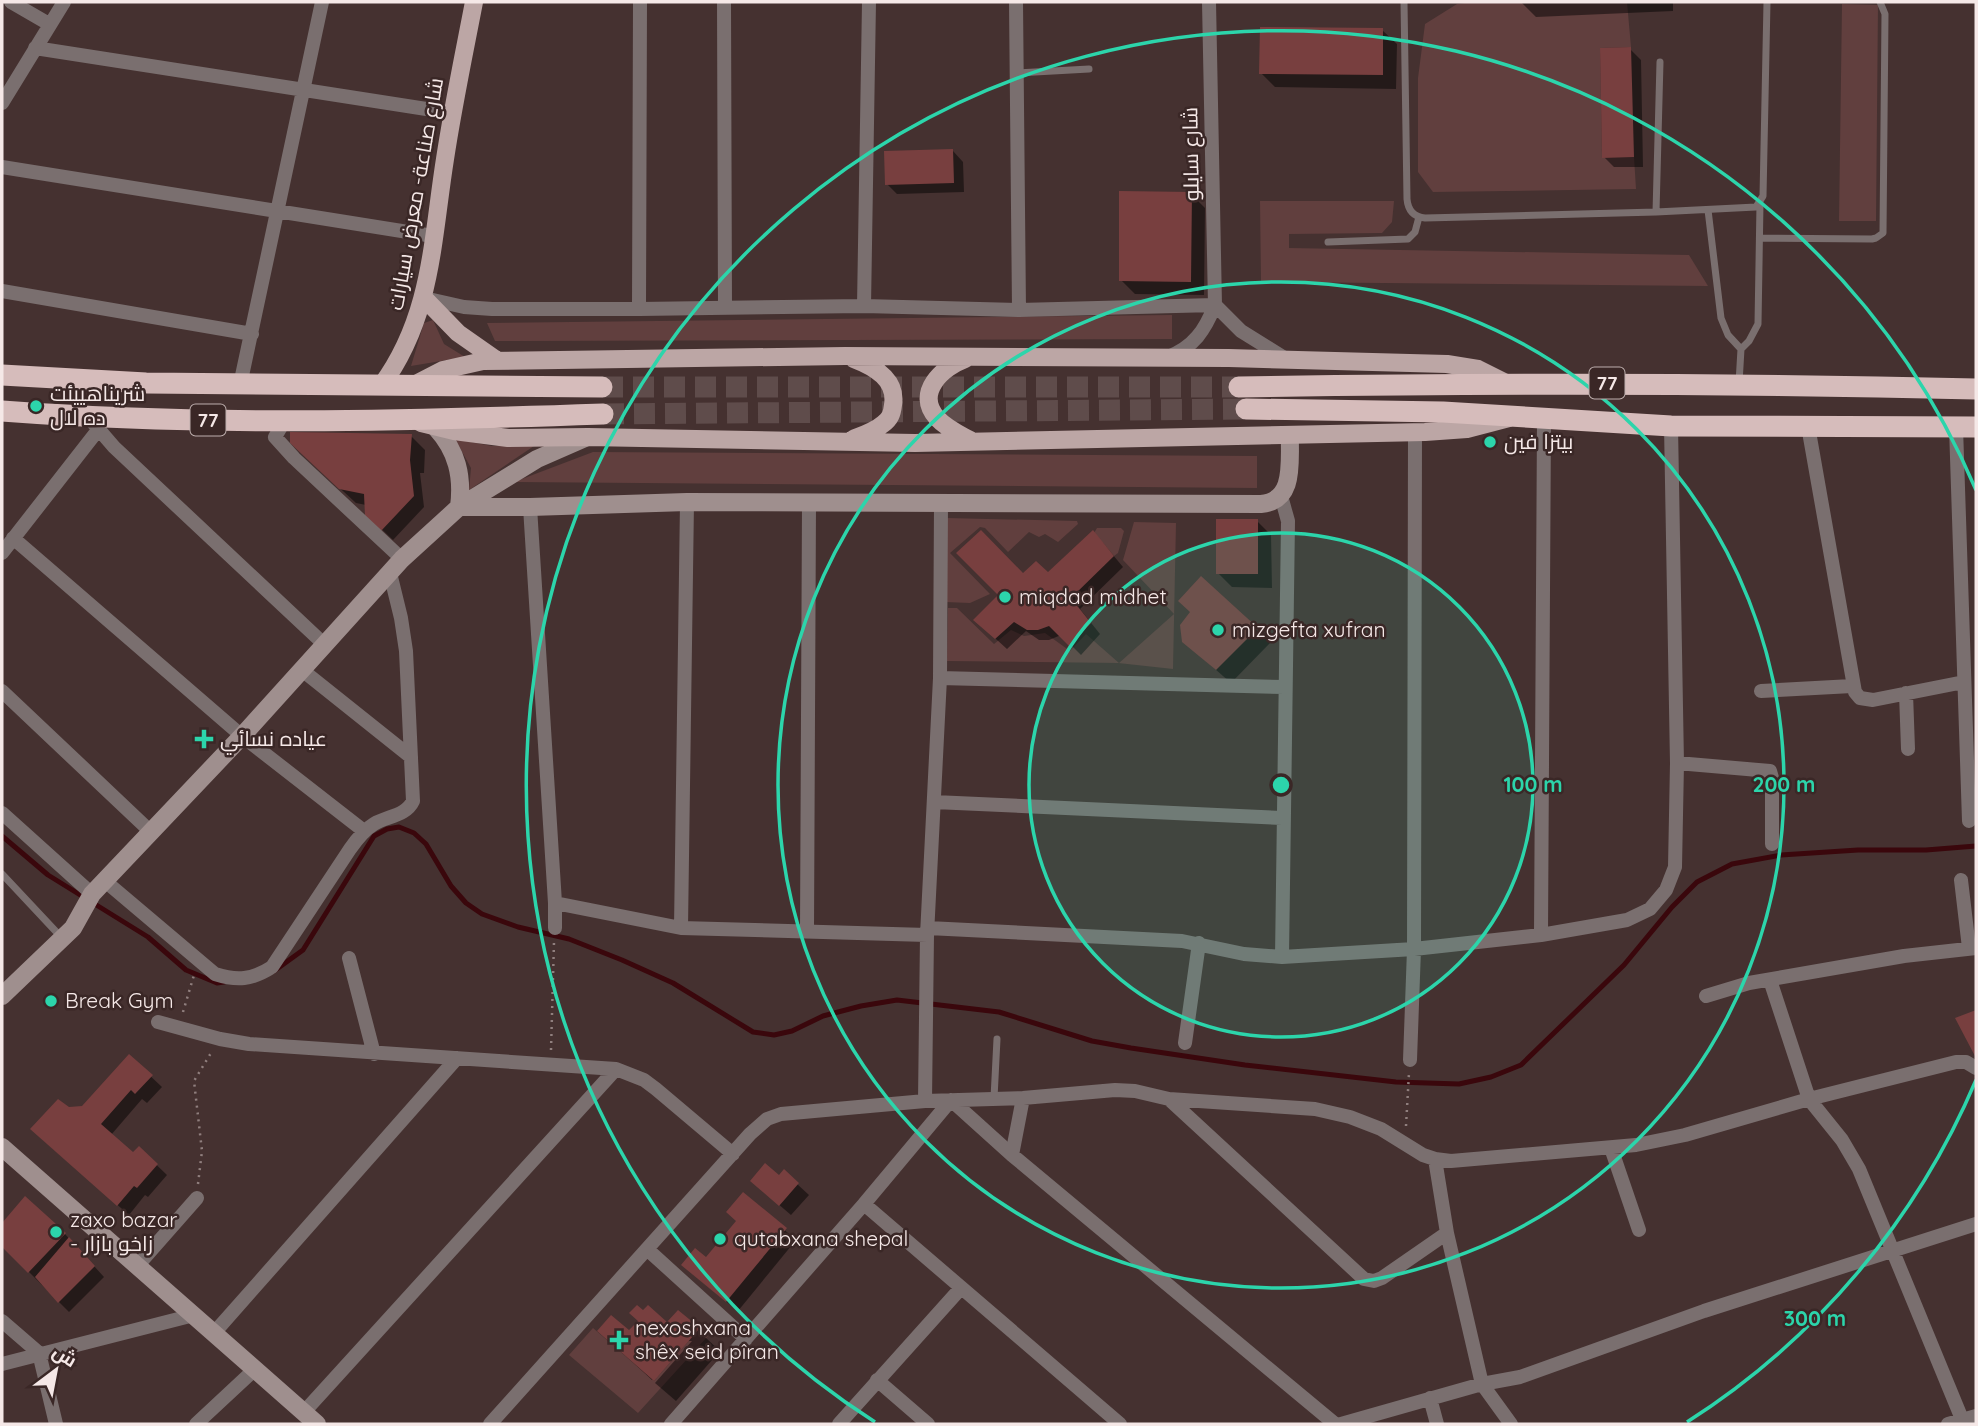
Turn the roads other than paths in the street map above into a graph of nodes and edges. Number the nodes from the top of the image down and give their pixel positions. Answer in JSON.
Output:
{"nodes":[{"id":1,"x":11,"y":2,"type":"edge"},
{"id":2,"x":64,"y":2,"type":"edge"},
{"id":3,"x":322,"y":2,"type":"edge"},
{"id":4,"x":474,"y":2,"type":"edge"},
{"id":5,"x":640,"y":2,"type":"edge"},
{"id":6,"x":724,"y":2,"type":"edge"},
{"id":7,"x":869,"y":2,"type":"edge"},
{"id":8,"x":1016,"y":2,"type":"edge"},
{"id":9,"x":1209,"y":2,"type":"edge"},
{"id":10,"x":1404,"y":2,"type":"edge"},
{"id":11,"x":1767,"y":2,"type":"edge"},
{"id":12,"x":1880,"y":2,"type":"edge"},
{"id":13,"x":49,"y":24,"type":"junction"},
{"id":14,"x":35,"y":48,"type":"junction"},
{"id":15,"x":1660,"y":62,"type":"dead end"},
{"id":16,"x":1089,"y":69,"type":"dead end"},
{"id":17,"x":1017,"y":73,"type":"junction"},
{"id":18,"x":7,"y":81,"type":"edge"},
{"id":19,"x":301,"y":90,"type":"junction"},
{"id":20,"x":2,"y":103,"type":"edge"},
{"id":21,"x":452,"y":113,"type":"junction"},
{"id":22,"x":2,"y":167,"type":"edge"},
{"id":23,"x":1760,"y":204,"type":"junction"},
{"id":24,"x":276,"y":210,"type":"junction"},
{"id":25,"x":1708,"y":210,"type":"junction"},
{"id":26,"x":1656,"y":212,"type":"junction"},
{"id":27,"x":1419,"y":217,"type":"junction"},
{"id":28,"x":433,"y":236,"type":"junction"},
{"id":29,"x":1759,"y":238,"type":"junction"},
{"id":30,"x":1328,"y":242,"type":"dead end"},
{"id":31,"x":2,"y":290,"type":"edge"},
{"id":32,"x":424,"y":298,"type":"junction"},
{"id":33,"x":1215,"y":305,"type":"junction"},
{"id":34,"x":864,"y":306,"type":"junction"},
{"id":35,"x":725,"y":308,"type":"junction"},
{"id":36,"x":639,"y":309,"type":"junction"},
{"id":37,"x":1019,"y":310,"type":"junction"},
{"id":38,"x":252,"y":334,"type":"junction"},
{"id":39,"x":1741,"y":349,"type":"junction"},
{"id":40,"x":845,"y":356,"type":"junction"},
{"id":41,"x":972,"y":356,"type":"junction"},
{"id":42,"x":1168,"y":357,"type":"junction"},
{"id":43,"x":1287,"y":360,"type":"junction"},
{"id":44,"x":498,"y":361,"type":"junction"},
{"id":45,"x":2,"y":375,"type":"edge"},
{"id":46,"x":1506,"y":383,"type":"junction"},
{"id":47,"x":1740,"y":383,"type":"junction"},
{"id":48,"x":240,"y":385,"type":"junction"},
{"id":49,"x":381,"y":386,"type":"junction"},
{"id":50,"x":410,"y":387,"type":"junction"},
{"id":51,"x":602,"y":387,"type":"tunnel mouth"},
{"id":52,"x":1239,"y":387,"type":"tunnel mouth"},
{"id":53,"x":1976,"y":389,"type":"edge"},
{"id":54,"x":1246,"y":410,"type":"tunnel mouth"},
{"id":55,"x":2,"y":411,"type":"edge"},
{"id":56,"x":603,"y":414,"type":"tunnel mouth"},
{"id":57,"x":1513,"y":417,"type":"junction"},
{"id":58,"x":1544,"y":419,"type":"junction"},
{"id":59,"x":414,"y":421,"type":"junction"},
{"id":60,"x":94,"y":424,"type":"junction"},
{"id":61,"x":1671,"y":426,"type":"junction"},
{"id":62,"x":1808,"y":426,"type":"junction"},
{"id":63,"x":1966,"y":427,"type":"edge"},
{"id":64,"x":280,"y":428,"type":"junction"},
{"id":65,"x":436,"y":428,"type":"junction"},
{"id":66,"x":1415,"y":433,"type":"junction"},
{"id":67,"x":1290,"y":435,"type":"junction"},
{"id":68,"x":588,"y":437,"type":"junction"},
{"id":69,"x":847,"y":441,"type":"junction"},
{"id":70,"x":972,"y":441,"type":"junction"},
{"id":71,"x":1281,"y":496,"type":"junction"},
{"id":72,"x":687,"y":502,"type":"junction"},
{"id":73,"x":809,"y":503,"type":"junction"},
{"id":74,"x":941,"y":504,"type":"junction"},
{"id":75,"x":459,"y":507,"type":"junction"},
{"id":76,"x":530,"y":508,"type":"junction"},
{"id":77,"x":13,"y":538,"type":"junction"},
{"id":78,"x":2,"y":553,"type":"edge"},
{"id":79,"x":396,"y":566,"type":"junction"},
{"id":80,"x":325,"y":645,"type":"junction"},
{"id":81,"x":302,"y":670,"type":"junction"},
{"id":82,"x":940,"y":678,"type":"junction"},
{"id":83,"x":1964,"y":682,"type":"junction"},
{"id":84,"x":1852,"y":686,"type":"junction"},
{"id":85,"x":1284,"y":687,"type":"junction"},
{"id":86,"x":2,"y":691,"type":"edge"},
{"id":87,"x":1761,"y":691,"type":"dead end"},
{"id":88,"x":1906,"y":694,"type":"junction"},
{"id":89,"x":242,"y":736,"type":"junction"},
{"id":90,"x":1908,"y":749,"type":"dead end"},
{"id":91,"x":411,"y":757,"type":"junction"},
{"id":92,"x":1677,"y":763,"type":"junction"},
{"id":93,"x":934,"y":802,"type":"junction"},
{"id":94,"x":2,"y":813,"type":"edge"},
{"id":95,"x":1282,"y":818,"type":"junction"},
{"id":96,"x":1969,"y":821,"type":"dead end"},
{"id":97,"x":364,"y":831,"type":"junction"},
{"id":98,"x":151,"y":832,"type":"junction"},
{"id":99,"x":1772,"y":844,"type":"dead end"},
{"id":100,"x":2,"y":874,"type":"edge"},
{"id":101,"x":1961,"y":880,"type":"dead end"},
{"id":102,"x":98,"y":887,"type":"junction"},
{"id":103,"x":555,"y":903,"type":"junction"},
{"id":104,"x":555,"y":928,"type":"road end"},
{"id":105,"x":681,"y":928,"type":"junction"},
{"id":106,"x":807,"y":931,"type":"junction"},
{"id":107,"x":928,"y":931,"type":"junction"},
{"id":108,"x":68,"y":933,"type":"junction"},
{"id":109,"x":1541,"y":935,"type":"junction"},
{"id":110,"x":1199,"y":943,"type":"junction"},
{"id":111,"x":1973,"y":948,"type":"edge"},
{"id":112,"x":1414,"y":949,"type":"junction"},
{"id":113,"x":1282,"y":957,"type":"junction"},
{"id":114,"x":349,"y":958,"type":"dead end"},
{"id":115,"x":1770,"y":980,"type":"junction"},
{"id":116,"x":2,"y":996,"type":"edge"},
{"id":117,"x":1706,"y":996,"type":"dead end"},
{"id":118,"x":159,"y":1022,"type":"dead end"},
{"id":119,"x":997,"y":1039,"type":"dead end"},
{"id":120,"x":1185,"y":1042,"type":"dead end"},
{"id":121,"x":374,"y":1054,"type":"junction"},
{"id":122,"x":457,"y":1058,"type":"junction"},
{"id":123,"x":1410,"y":1066,"type":"road end"},
{"id":124,"x":1976,"y":1068,"type":"edge"},
{"id":125,"x":616,"y":1069,"type":"junction"},
{"id":126,"x":993,"y":1098,"type":"junction"},
{"id":127,"x":1024,"y":1098,"type":"junction"},
{"id":128,"x":1169,"y":1099,"type":"junction"},
{"id":129,"x":1809,"y":1099,"type":"junction"},
{"id":130,"x":951,"y":1100,"type":"junction"},
{"id":131,"x":925,"y":1101,"type":"junction"},
{"id":132,"x":2,"y":1147,"type":"edge"},
{"id":133,"x":1611,"y":1148,"type":"junction"},
{"id":134,"x":733,"y":1154,"type":"junction"},
{"id":135,"x":1012,"y":1155,"type":"junction"},
{"id":136,"x":1435,"y":1159,"type":"junction"},
{"id":137,"x":197,"y":1198,"type":"road end"},
{"id":138,"x":864,"y":1204,"type":"junction"},
{"id":139,"x":1976,"y":1224,"type":"edge"},
{"id":140,"x":1639,"y":1230,"type":"dead end"},
{"id":141,"x":1447,"y":1233,"type":"junction"},
{"id":142,"x":648,"y":1250,"type":"junction"},
{"id":143,"x":1891,"y":1250,"type":"junction"},
{"id":144,"x":138,"y":1265,"type":"junction"},
{"id":145,"x":961,"y":1288,"type":"junction"},
{"id":146,"x":194,"y":1315,"type":"junction"},
{"id":147,"x":2,"y":1321,"type":"edge"},
{"id":148,"x":214,"y":1333,"type":"junction"},
{"id":149,"x":746,"y":1339,"type":"junction"},
{"id":150,"x":39,"y":1353,"type":"junction"},
{"id":151,"x":2,"y":1364,"type":"edge"},
{"id":152,"x":255,"y":1369,"type":"junction"},
{"id":153,"x":877,"y":1380,"type":"junction"},
{"id":154,"x":1482,"y":1384,"type":"junction"},
{"id":155,"x":1430,"y":1398,"type":"junction"},
{"id":156,"x":311,"y":1418,"type":"edge"},
{"id":157,"x":1968,"y":1420,"type":"edge"},
{"id":158,"x":56,"y":1424,"type":"edge"},
{"id":159,"x":196,"y":1424,"type":"edge"},
{"id":160,"x":490,"y":1424,"type":"edge"},
{"id":161,"x":671,"y":1424,"type":"edge"},
{"id":162,"x":839,"y":1424,"type":"edge"},
{"id":163,"x":928,"y":1424,"type":"edge"},
{"id":164,"x":1120,"y":1424,"type":"edge"},
{"id":165,"x":1335,"y":1424,"type":"edge"},
{"id":166,"x":1341,"y":1424,"type":"edge"},
{"id":167,"x":1437,"y":1424,"type":"edge"},
{"id":168,"x":1511,"y":1424,"type":"edge"},
{"id":169,"x":1948,"y":1424,"type":"edge"}],
"edges":[{"from":1,"to":13,"type":"street"},
{"from":2,"to":13,"type":"street"},
{"from":3,"to":19,"type":"street"},
{"from":4,"to":21,"type":"main road","name":"شارع صناعة- معرض سيارات"},
{"from":5,"to":36,"type":"street"},
{"from":6,"to":35,"type":"street"},
{"from":7,"to":34,"type":"street"},
{"from":8,"to":17,"type":"street"},
{"from":9,"to":33,"type":"street","name":"شارع سايلو"},
{"from":10,"to":27,"type":"lane"},
{"from":11,"to":23,"type":"lane"},
{"from":12,"to":29,"type":"lane"},
{"from":13,"to":14,"type":"street"},
{"from":14,"to":18,"type":"street"},
{"from":14,"to":19,"type":"street"},
{"from":15,"to":26,"type":"lane"},
{"from":16,"to":17,"type":"lane"},
{"from":17,"to":37,"type":"street"},
{"from":18,"to":20,"type":"street"},
{"from":19,"to":21,"type":"street"},
{"from":19,"to":24,"type":"street"},
{"from":21,"to":28,"type":"main road","name":"شارع صناعة- معرض سيارات"},
{"from":22,"to":24,"type":"street"},
{"from":23,"to":25,"type":"lane"},
{"from":23,"to":29,"type":"lane"},
{"from":24,"to":28,"type":"street"},
{"from":24,"to":38,"type":"street"},
{"from":25,"to":26,"type":"lane"},
{"from":25,"to":39,"type":"lane"},
{"from":26,"to":27,"type":"lane"},
{"from":27,"to":30,"type":"lane"},
{"from":28,"to":32,"type":"main road","name":"شارع صناعة- معرض سيارات"},
{"from":29,"to":39,"type":"lane"},
{"from":31,"to":38,"type":"street"},
{"from":32,"to":36,"type":"street"},
{"from":32,"to":44,"type":"main road"},
{"from":32,"to":49,"type":"main road","name":"شارع صناعة- معرض سيارات"},
{"from":33,"to":37,"type":"street"},
{"from":33,"to":42,"type":"street","name":"شارع سايلو"},
{"from":33,"to":43,"type":"street"},
{"from":34,"to":35,"type":"street"},
{"from":34,"to":37,"type":"street"},
{"from":35,"to":36,"type":"street"},
{"from":38,"to":48,"type":"street"},
{"from":39,"to":47,"type":"lane"},
{"from":40,"to":41,"type":"main road"},
{"from":40,"to":44,"type":"main road"},
{"from":40,"to":69,"type":"main road"},
{"from":41,"to":42,"type":"main road"},
{"from":41,"to":70,"type":"main road"},
{"from":42,"to":43,"type":"main road"},
{"from":43,"to":46,"type":"main road"},
{"from":44,"to":50,"type":"main road"},
{"from":45,"to":48,"type":"highway","number":"77"},
{"from":46,"to":47,"type":"highway","number":"77"},
{"from":46,"to":52,"type":"highway","number":"77"},
{"from":47,"to":53,"type":"highway","number":"77"},
{"from":48,"to":49,"type":"highway","number":"77"},
{"from":49,"to":50,"type":"highway","number":"77"},
{"from":50,"to":51,"type":"highway","number":"77"},
{"from":54,"to":57,"type":"highway","number":"77"},
{"from":55,"to":60,"type":"highway","number":"77"},
{"from":56,"to":59,"type":"highway","number":"77"},
{"from":57,"to":58,"type":"highway","number":"77"},
{"from":57,"to":66,"type":"main road"},
{"from":58,"to":61,"type":"highway","number":"77"},
{"from":58,"to":109,"type":"street"},
{"from":59,"to":64,"type":"highway","number":"77"},
{"from":59,"to":65,"type":"main road"},
{"from":60,"to":64,"type":"highway","number":"77"},
{"from":60,"to":77,"type":"street"},
{"from":60,"to":80,"type":"street"},
{"from":61,"to":62,"type":"highway","number":"77"},
{"from":61,"to":92,"type":"street"},
{"from":62,"to":63,"type":"highway","number":"77"},
{"from":62,"to":84,"type":"street"},
{"from":63,"to":83,"type":"street"},
{"from":64,"to":79,"type":"street"},
{"from":65,"to":68,"type":"main road"},
{"from":65,"to":75,"type":"main road"},
{"from":66,"to":67,"type":"main road"},
{"from":66,"to":112,"type":"street"},
{"from":67,"to":70,"type":"main road"},
{"from":67,"to":71,"type":"main road"},
{"from":68,"to":69,"type":"main road"},
{"from":68,"to":75,"type":"main road"},
{"from":69,"to":70,"type":"main road"},
{"from":71,"to":74,"type":"main road"},
{"from":71,"to":85,"type":"street"},
{"from":72,"to":73,"type":"main road"},
{"from":72,"to":76,"type":"main road"},
{"from":72,"to":105,"type":"street"},
{"from":73,"to":74,"type":"main road"},
{"from":73,"to":106,"type":"street"},
{"from":74,"to":82,"type":"street"},
{"from":75,"to":76,"type":"main road"},
{"from":75,"to":79,"type":"main road"},
{"from":76,"to":103,"type":"street"},
{"from":77,"to":78,"type":"street"},
{"from":77,"to":89,"type":"street"},
{"from":79,"to":80,"type":"main road"},
{"from":79,"to":91,"type":"street"},
{"from":80,"to":81,"type":"main road"},
{"from":81,"to":89,"type":"main road"},
{"from":81,"to":91,"type":"street"},
{"from":82,"to":85,"type":"street"},
{"from":82,"to":93,"type":"street"},
{"from":83,"to":88,"type":"street"},
{"from":83,"to":96,"type":"street"},
{"from":84,"to":87,"type":"street"},
{"from":84,"to":88,"type":"street"},
{"from":85,"to":95,"type":"street"},
{"from":86,"to":98,"type":"street"},
{"from":88,"to":90,"type":"street"},
{"from":89,"to":97,"type":"street"},
{"from":89,"to":98,"type":"main road"},
{"from":91,"to":97,"type":"street"},
{"from":92,"to":99,"type":"street"},
{"from":92,"to":109,"type":"street"},
{"from":93,"to":95,"type":"street"},
{"from":93,"to":107,"type":"street"},
{"from":94,"to":102,"type":"street"},
{"from":95,"to":113,"type":"street"},
{"from":97,"to":102,"type":"street"},
{"from":98,"to":102,"type":"main road"},
{"from":100,"to":108,"type":"lane"},
{"from":101,"to":111,"type":"street"},
{"from":102,"to":108,"type":"main road"},
{"from":103,"to":104,"type":"street"},
{"from":103,"to":105,"type":"street"},
{"from":105,"to":106,"type":"street"},
{"from":106,"to":107,"type":"street"},
{"from":107,"to":110,"type":"street"},
{"from":107,"to":131,"type":"street"},
{"from":108,"to":116,"type":"main road"},
{"from":109,"to":112,"type":"street"},
{"from":110,"to":113,"type":"street"},
{"from":110,"to":120,"type":"street"},
{"from":111,"to":115,"type":"street"},
{"from":112,"to":113,"type":"street"},
{"from":112,"to":123,"type":"street"},
{"from":114,"to":121,"type":"street"},
{"from":115,"to":117,"type":"street"},
{"from":115,"to":129,"type":"street"},
{"from":118,"to":121,"type":"street"},
{"from":119,"to":126,"type":"lane"},
{"from":121,"to":122,"type":"street"},
{"from":122,"to":125,"type":"street"},
{"from":122,"to":148,"type":"street"},
{"from":124,"to":129,"type":"street"},
{"from":125,"to":134,"type":"street"},
{"from":125,"to":156,"type":"street"},
{"from":126,"to":127,"type":"street"},
{"from":126,"to":130,"type":"street"},
{"from":127,"to":128,"type":"street"},
{"from":127,"to":135,"type":"street"},
{"from":128,"to":136,"type":"street"},
{"from":128,"to":141,"type":"street"},
{"from":129,"to":133,"type":"street"},
{"from":129,"to":143,"type":"street"},
{"from":130,"to":131,"type":"street"},
{"from":130,"to":135,"type":"street"},
{"from":130,"to":138,"type":"street"},
{"from":131,"to":134,"type":"street"},
{"from":132,"to":144,"type":"main road"},
{"from":133,"to":136,"type":"street"},
{"from":133,"to":140,"type":"street"},
{"from":134,"to":142,"type":"street"},
{"from":135,"to":165,"type":"street"},
{"from":136,"to":141,"type":"street"},
{"from":137,"to":144,"type":"street"},
{"from":138,"to":145,"type":"street"},
{"from":138,"to":149,"type":"street"},
{"from":139,"to":143,"type":"street"},
{"from":141,"to":154,"type":"street"},
{"from":142,"to":149,"type":"street"},
{"from":142,"to":160,"type":"street"},
{"from":143,"to":154,"type":"street"},
{"from":143,"to":157,"type":"street"},
{"from":144,"to":146,"type":"main road"},
{"from":145,"to":153,"type":"street"},
{"from":145,"to":164,"type":"street"},
{"from":146,"to":148,"type":"main road"},
{"from":146,"to":150,"type":"street"},
{"from":147,"to":150,"type":"street"},
{"from":148,"to":152,"type":"main road"},
{"from":149,"to":161,"type":"street"},
{"from":150,"to":151,"type":"street"},
{"from":150,"to":158,"type":"street"},
{"from":152,"to":156,"type":"main road"},
{"from":152,"to":159,"type":"street"},
{"from":153,"to":162,"type":"street"},
{"from":153,"to":163,"type":"street"},
{"from":154,"to":155,"type":"street"},
{"from":154,"to":168,"type":"street"},
{"from":155,"to":166,"type":"street"},
{"from":155,"to":167,"type":"street"},
{"from":157,"to":169,"type":"street"}]}
